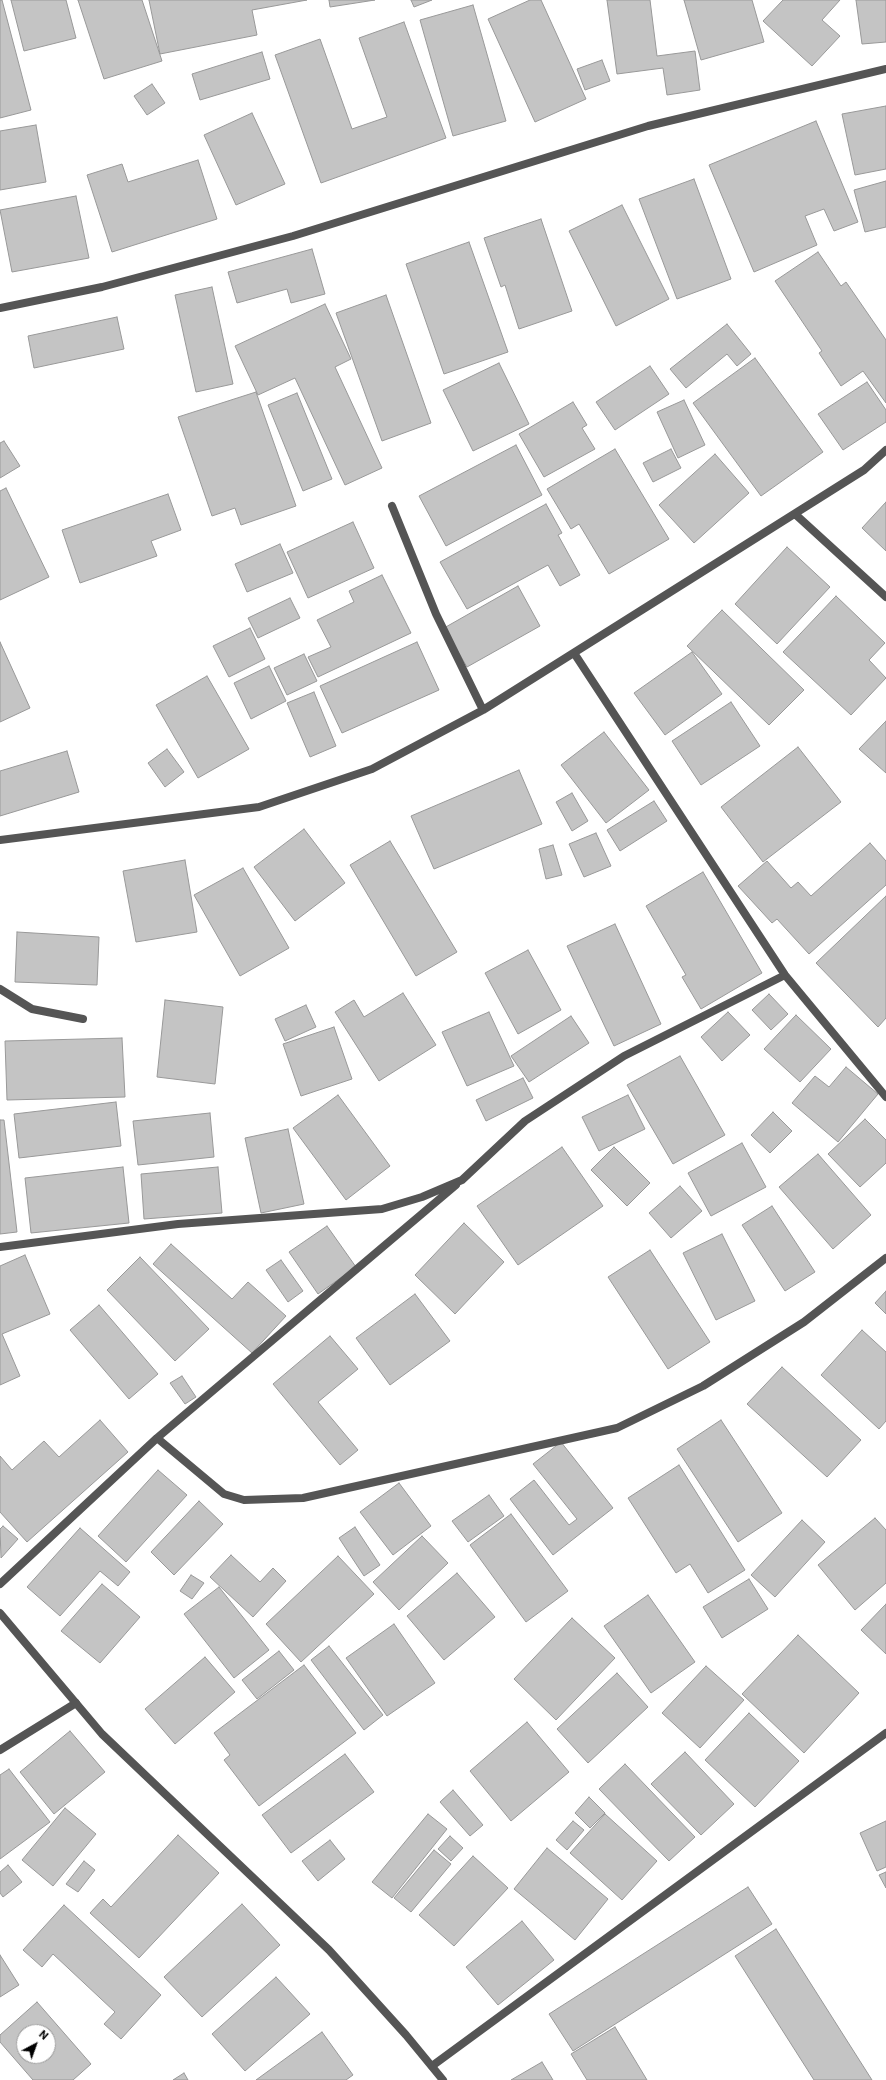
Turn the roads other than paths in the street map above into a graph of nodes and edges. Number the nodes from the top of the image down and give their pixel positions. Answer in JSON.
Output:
{"nodes":[{"id":1,"x":886,"y":69,"type":"edge"},
{"id":2,"x":0,"y":308,"type":"edge"},
{"id":3,"x":886,"y":450,"type":"edge"},
{"id":4,"x":392,"y":506,"type":"dead end"},
{"id":5,"x":794,"y":514,"type":"junction"},
{"id":6,"x":886,"y":597,"type":"edge"},
{"id":7,"x":574,"y":653,"type":"junction"},
{"id":8,"x":483,"y":710,"type":"junction"},
{"id":9,"x":0,"y":840,"type":"edge"},
{"id":10,"x":785,"y":975,"type":"junction"},
{"id":11,"x":0,"y":989,"type":"edge"},
{"id":12,"x":83,"y":1019,"type":"dead end"},
{"id":13,"x":886,"y":1097,"type":"edge"},
{"id":14,"x":462,"y":1180,"type":"junction"},
{"id":15,"x":0,"y":1247,"type":"edge"},
{"id":16,"x":886,"y":1258,"type":"edge"},
{"id":17,"x":157,"y":1438,"type":"junction"},
{"id":18,"x":0,"y":1584,"type":"edge"},
{"id":19,"x":0,"y":1613,"type":"edge"},
{"id":20,"x":76,"y":1703,"type":"junction"},
{"id":21,"x":886,"y":1733,"type":"edge"},
{"id":22,"x":0,"y":1750,"type":"edge"},
{"id":23,"x":432,"y":2066,"type":"junction"},
{"id":24,"x":443,"y":2080,"type":"edge"}],
"edges":[{"from":1,"to":2,"type":"street"},
{"from":3,"to":5,"type":"street"},
{"from":4,"to":8,"type":"street"},
{"from":5,"to":6,"type":"street"},
{"from":5,"to":7,"type":"street"},
{"from":7,"to":8,"type":"street"},
{"from":7,"to":10,"type":"street"},
{"from":8,"to":9,"type":"street"},
{"from":10,"to":13,"type":"street"},
{"from":10,"to":14,"type":"street"},
{"from":11,"to":12,"type":"street"},
{"from":14,"to":15,"type":"street"},
{"from":14,"to":17,"type":"street"},
{"from":16,"to":17,"type":"street"},
{"from":17,"to":18,"type":"street"},
{"from":19,"to":20,"type":"street"},
{"from":20,"to":22,"type":"street"},
{"from":20,"to":23,"type":"street"},
{"from":21,"to":23,"type":"street"},
{"from":23,"to":24,"type":"street"}]}
